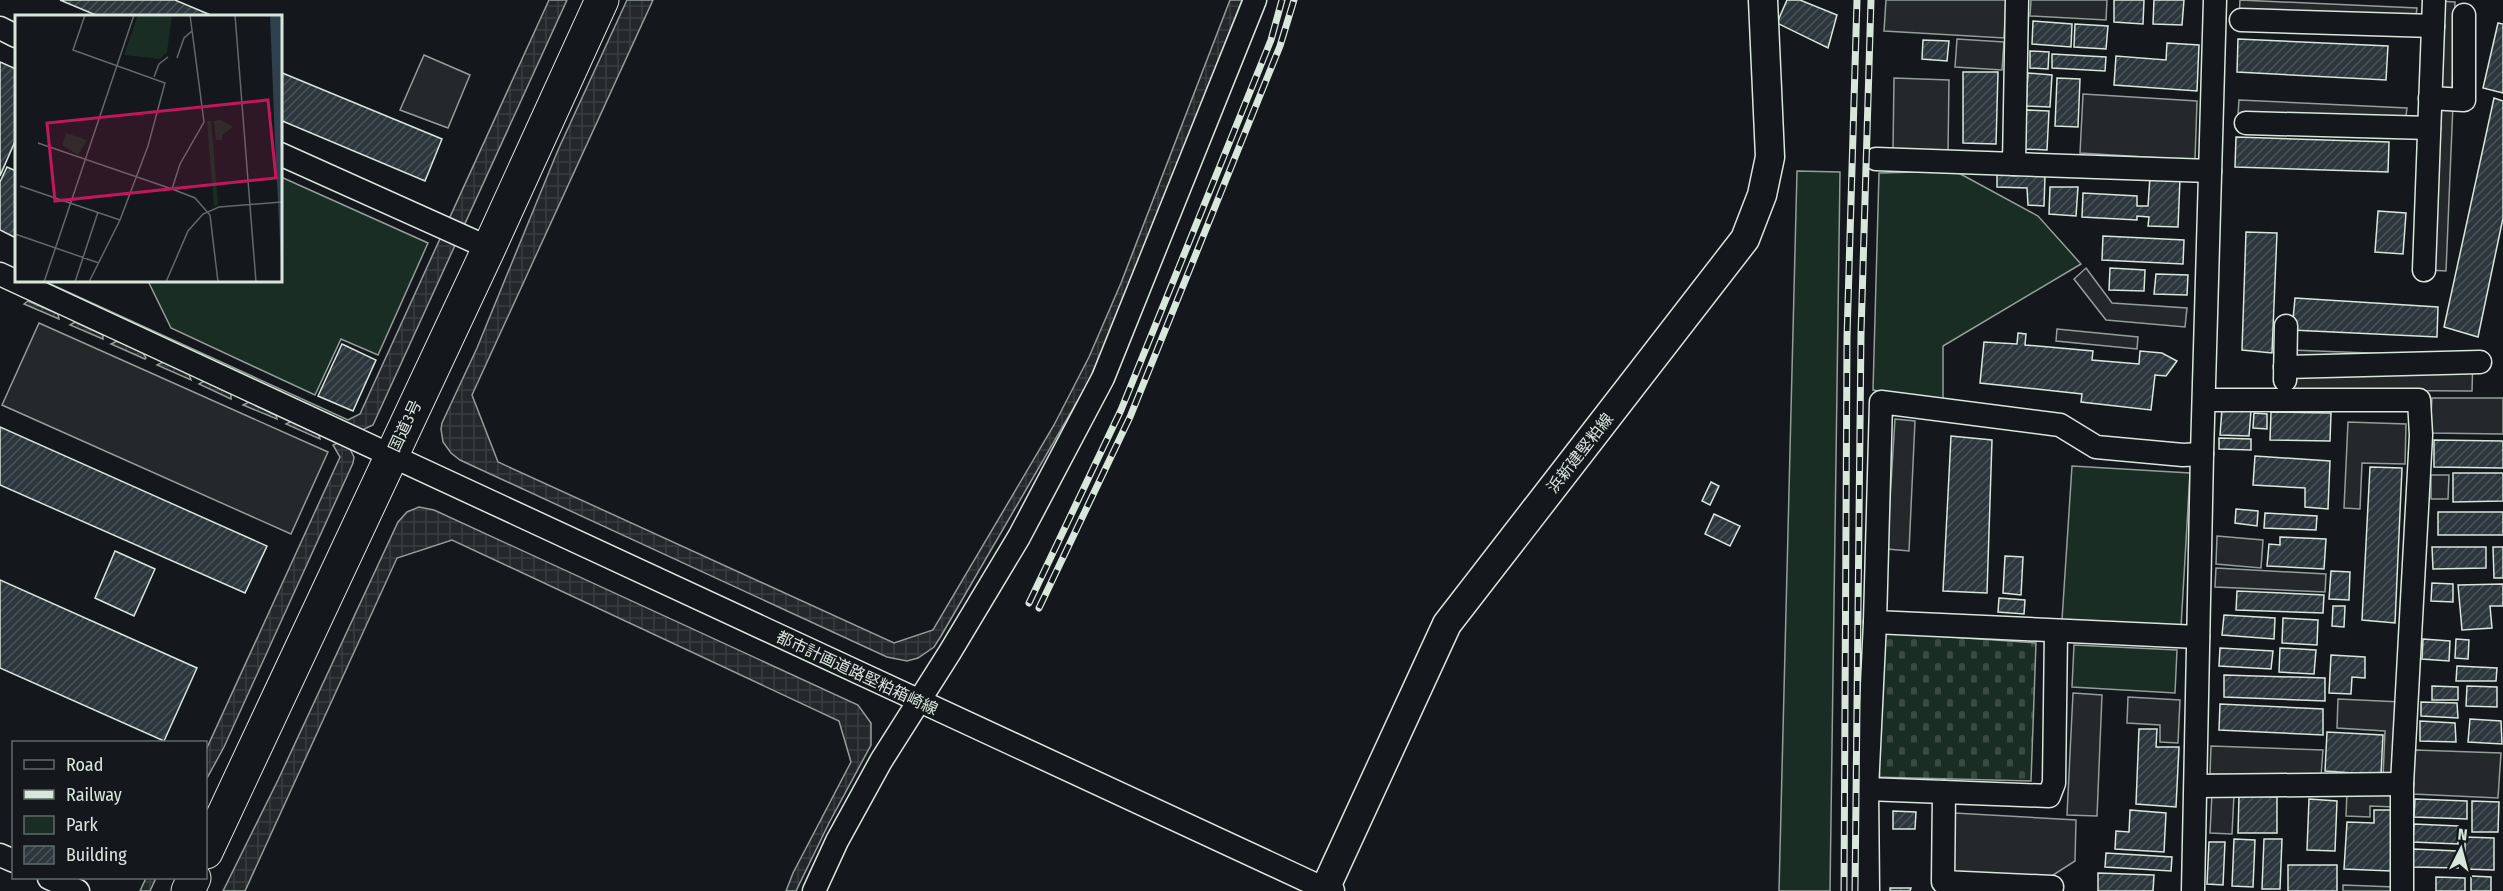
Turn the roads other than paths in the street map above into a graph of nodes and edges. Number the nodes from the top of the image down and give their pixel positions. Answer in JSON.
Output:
{"nodes":[{"id":1,"x":602,"y":0,"type":"edge"},
{"id":2,"x":1255,"y":0,"type":"edge"},
{"id":3,"x":1763,"y":0,"type":"edge"},
{"id":4,"x":2017,"y":0,"type":"edge"},
{"id":5,"x":2215,"y":0,"type":"edge"},
{"id":6,"x":2434,"y":0,"type":"edge"},
{"id":7,"x":2464,"y":15,"type":"dead end"},
{"id":8,"x":2241,"y":20,"type":"dead end"},
{"id":9,"x":2433,"y":26,"type":"junction"},
{"id":10,"x":0,"y":28,"type":"edge"},
{"id":11,"x":15,"y":36,"type":"edge"},
{"id":12,"x":2430,"y":98,"type":"junction"},
{"id":13,"x":2246,"y":123,"type":"dead end"},
{"id":14,"x":2429,"y":128,"type":"junction"},
{"id":15,"x":282,"y":155,"type":"edge"},
{"id":16,"x":1876,"y":159,"type":"dead end"},
{"id":17,"x":2014,"y":164,"type":"junction"},
{"id":18,"x":2210,"y":171,"type":"junction"},
{"id":19,"x":489,"y":248,"type":"junction"},
{"id":20,"x":2424,"y":270,"type":"dead end"},
{"id":21,"x":0,"y":274,"type":"edge"},
{"id":22,"x":15,"y":281,"type":"edge"},
{"id":23,"x":17,"y":282,"type":"edge"},
{"id":24,"x":2286,"y":326,"type":"dead end"},
{"id":25,"x":2480,"y":362,"type":"dead end"},
{"id":26,"x":2426,"y":364,"type":"junction"},
{"id":27,"x":2285,"y":367,"type":"junction"},
{"id":28,"x":2205,"y":400,"type":"junction"},
{"id":29,"x":2284,"y":400,"type":"junction"},
{"id":30,"x":2419,"y":400,"type":"junction"},
{"id":31,"x":2202,"y":454,"type":"junction"},
{"id":32,"x":390,"y":456,"type":"junction"},
{"id":33,"x":1875,"y":622,"type":"junction"},
{"id":34,"x":2056,"y":631,"type":"junction"},
{"id":35,"x":2198,"y":637,"type":"junction"},
{"id":36,"x":919,"y":701,"type":"junction"},
{"id":37,"x":2402,"y":784,"type":"junction"},
{"id":38,"x":2196,"y":786,"type":"junction"},
{"id":39,"x":1867,"y":789,"type":"junction"},
{"id":40,"x":1944,"y":792,"type":"junction"},
{"id":41,"x":207,"y":850,"type":"edge"},
{"id":42,"x":51,"y":879,"type":"edge"},
{"id":43,"x":2052,"y":886,"type":"dead end"},
{"id":44,"x":1327,"y":890,"type":"edge"},
{"id":45,"x":78,"y":891,"type":"edge"},
{"id":46,"x":814,"y":891,"type":"edge"},
{"id":47,"x":1868,"y":891,"type":"edge"},
{"id":48,"x":2193,"y":891,"type":"edge"},
{"id":49,"x":2402,"y":891,"type":"edge"}],
"edges":[{"from":1,"to":19,"type":"highway","name":"国道3号"},
{"from":2,"to":36,"type":"street"},
{"from":3,"to":44,"type":"main road","name":"浜新建堅粕線"},
{"from":4,"to":17,"type":"street"},
{"from":5,"to":18,"type":"street"},
{"from":6,"to":9,"type":"street"},
{"from":7,"to":12,"type":"street"},
{"from":8,"to":9,"type":"street"},
{"from":9,"to":12,"type":"street"},
{"from":10,"to":11,"type":"street"},
{"from":12,"to":14,"type":"street"},
{"from":13,"to":14,"type":"street"},
{"from":14,"to":20,"type":"street"},
{"from":15,"to":19,"type":"street"},
{"from":16,"to":17,"type":"street"},
{"from":17,"to":18,"type":"street"},
{"from":18,"to":28,"type":"street"},
{"from":19,"to":32,"type":"highway","name":"国道3号"},
{"from":21,"to":22,"type":"street","name":"都市計画道路堅粕箱崎線"},
{"from":23,"to":32,"type":"street","name":"都市計画道路堅粕箱崎線"},
{"from":24,"to":27,"type":"street"},
{"from":25,"to":26,"type":"street"},
{"from":26,"to":27,"type":"street"},
{"from":26,"to":30,"type":"street"},
{"from":27,"to":29,"type":"street"},
{"from":28,"to":29,"type":"street"},
{"from":28,"to":31,"type":"street"},
{"from":29,"to":30,"type":"street"},
{"from":30,"to":37,"type":"street"},
{"from":31,"to":33,"type":"street"},
{"from":31,"to":35,"type":"street"},
{"from":32,"to":36,"type":"street","name":"都市計画道路堅粕箱崎線"},
{"from":32,"to":41,"type":"highway","name":"国道3号"},
{"from":33,"to":34,"type":"street"},
{"from":33,"to":39,"type":"street"},
{"from":34,"to":35,"type":"street"},
{"from":34,"to":40,"type":"street"},
{"from":35,"to":38,"type":"street"},
{"from":36,"to":44,"type":"street","name":"都市計画道路堅粕箱崎線"},
{"from":36,"to":46,"type":"street"},
{"from":37,"to":38,"type":"street"},
{"from":37,"to":49,"type":"street"},
{"from":38,"to":48,"type":"street"},
{"from":39,"to":40,"type":"street"},
{"from":39,"to":47,"type":"street"},
{"from":40,"to":43,"type":"street"},
{"from":42,"to":45,"type":"street"}]}
